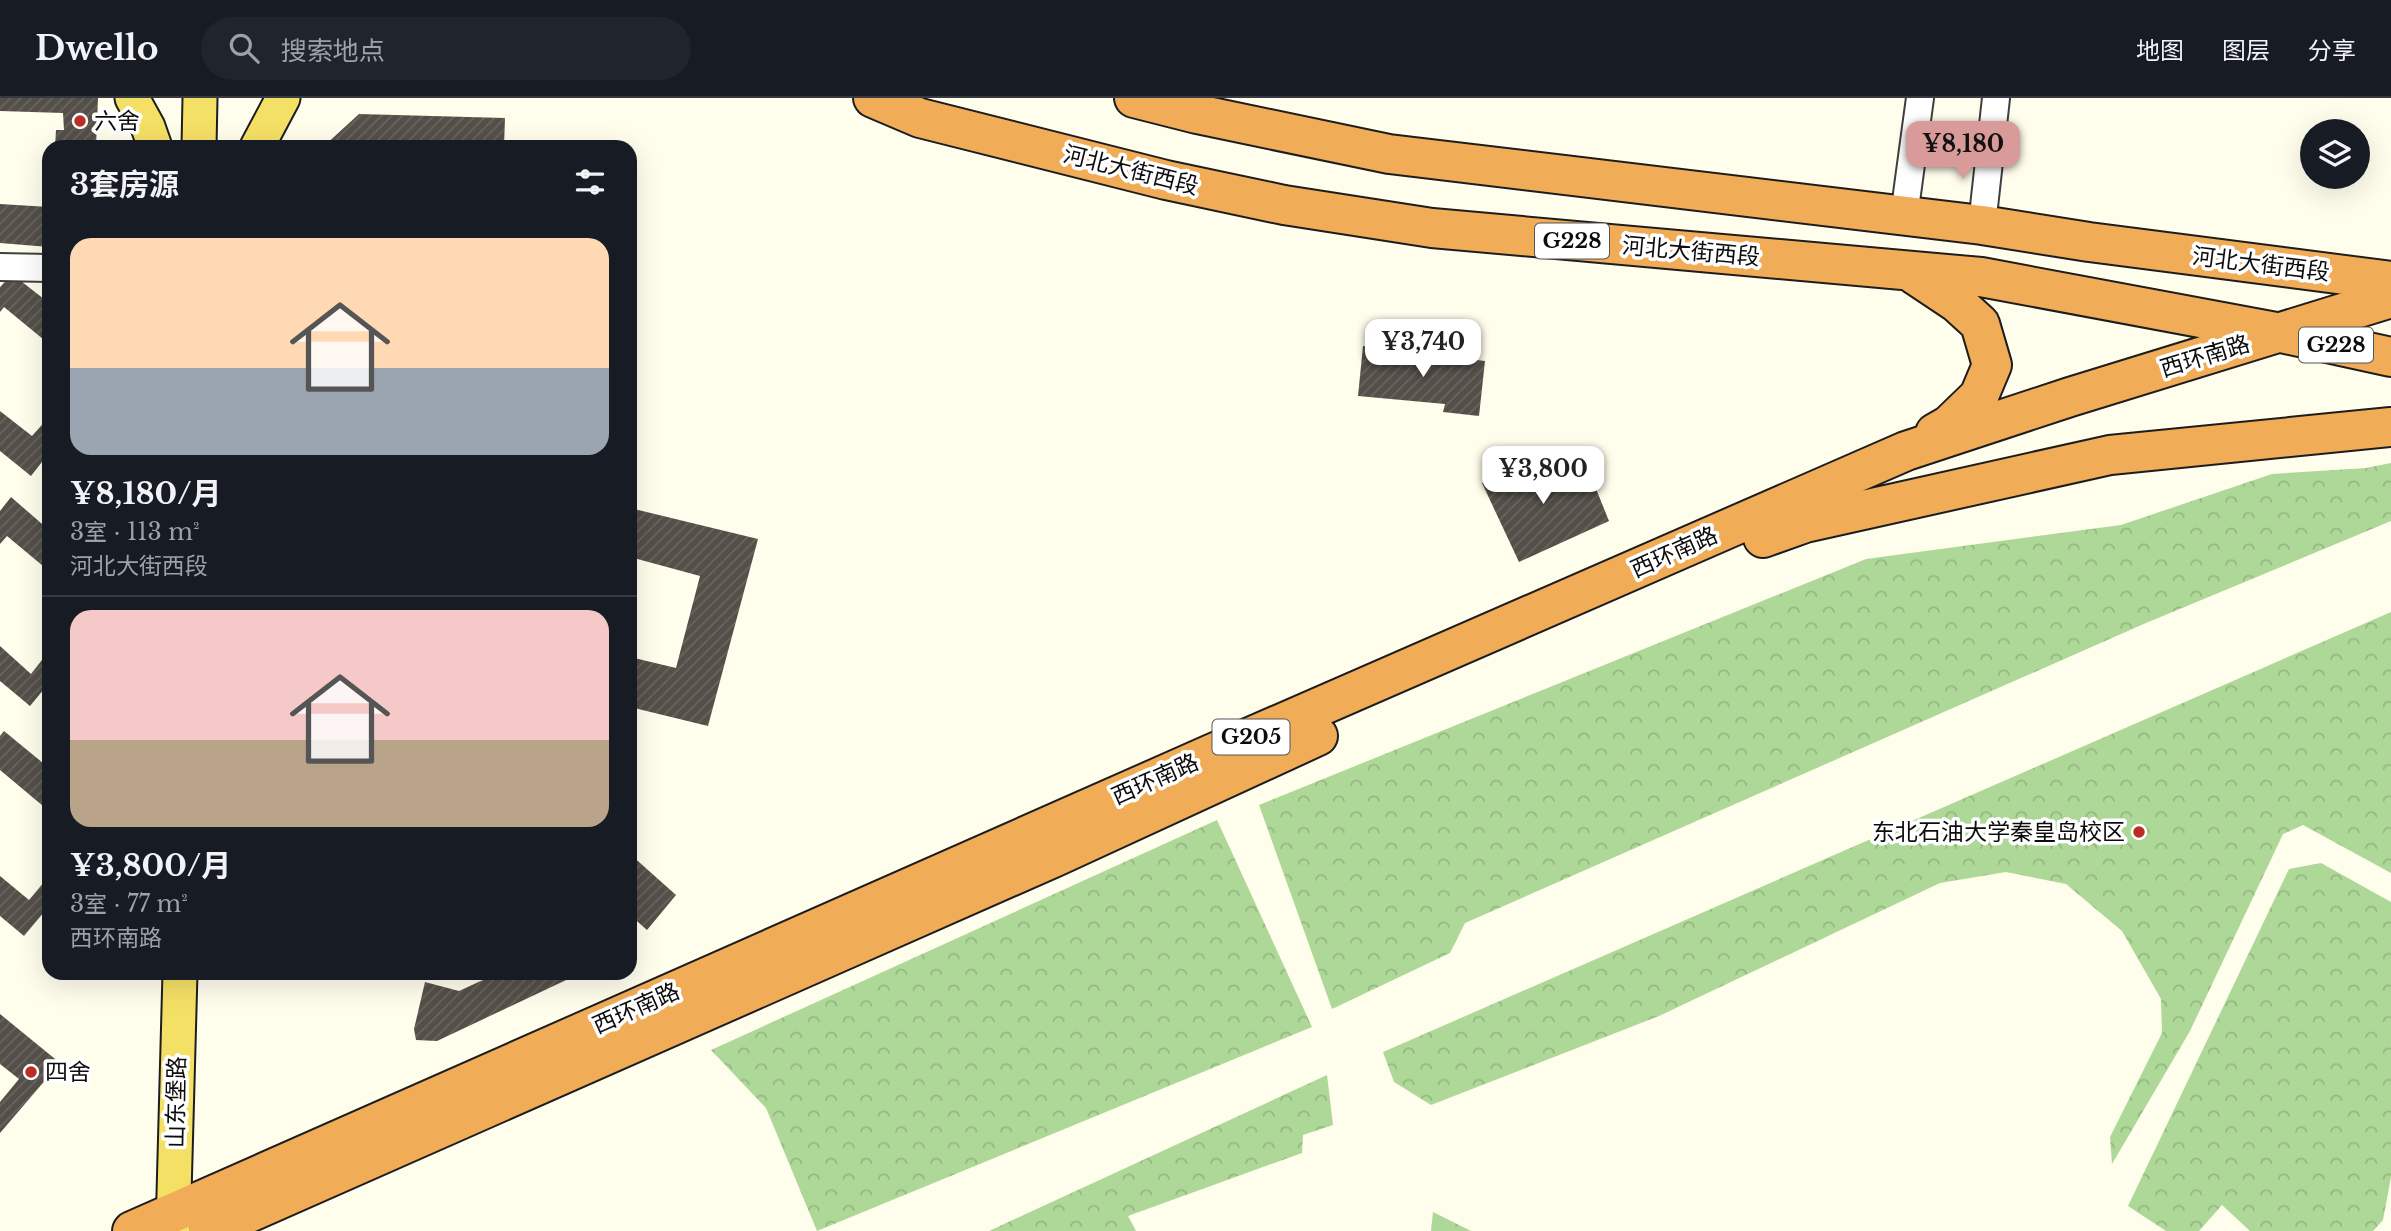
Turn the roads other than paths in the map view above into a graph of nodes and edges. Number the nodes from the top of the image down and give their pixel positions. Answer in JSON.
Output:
{"nodes":[{"id":1,"x":132,"y":98,"type":"edge"},
{"id":2,"x":200,"y":98,"type":"edge"},
{"id":3,"x":283,"y":98,"type":"edge"},
{"id":4,"x":873,"y":98,"type":"edge"},
{"id":5,"x":1134,"y":98,"type":"edge"},
{"id":6,"x":1996,"y":98,"type":"edge"},
{"id":7,"x":1918,"y":110,"type":"edge"},
{"id":8,"x":153,"y":140,"type":"edge"},
{"id":9,"x":200,"y":140,"type":"edge"},
{"id":10,"x":261,"y":140,"type":"edge"},
{"id":11,"x":1904,"y":216,"type":"junction"},
{"id":12,"x":1982,"y":225,"type":"junction"},
{"id":13,"x":0,"y":267,"type":"edge"},
{"id":14,"x":42,"y":268,"type":"edge"},
{"id":15,"x":1907,"y":270,"type":"junction"},
{"id":16,"x":2391,"y":281,"type":"edge"},
{"id":17,"x":2391,"y":298,"type":"edge"},
{"id":18,"x":2281,"y":333,"type":"junction"},
{"id":19,"x":2391,"y":357,"type":"edge"},
{"id":20,"x":2391,"y":427,"type":"edge"},
{"id":21,"x":1906,"y":450,"type":"junction"},
{"id":22,"x":180,"y":980,"type":"edge"},
{"id":23,"x":174,"y":1222,"type":"edge"},
{"id":24,"x":132,"y":1231,"type":"edge"},
{"id":25,"x":208,"y":1231,"type":"edge"}],
"edges":[{"from":1,"to":8,"type":"main road"},
{"from":2,"to":9,"type":"main road"},
{"from":3,"to":10,"type":"main road"},
{"from":4,"to":15,"type":"highway","name":"河北大街西段","number":"G228"},
{"from":5,"to":11,"type":"highway","name":"河北大街西段"},
{"from":6,"to":12,"type":"street"},
{"from":7,"to":11,"type":"street"},
{"from":11,"to":12,"type":"highway","name":"河北大街西段"},
{"from":12,"to":16,"type":"highway","name":"河北大街西段"},
{"from":13,"to":14,"type":"street"},
{"from":15,"to":18,"type":"highway","name":"河北大街西段","number":"G228"},
{"from":15,"to":21,"type":"highway"},
{"from":17,"to":18,"type":"highway","name":"西环南路","number":"G205"},
{"from":18,"to":19,"type":"highway","name":"河北大街西段","number":"G228"},
{"from":18,"to":21,"type":"highway","name":"西环南路","number":"G205"},
{"from":20,"to":25,"type":"highway","name":"西环南路","number":"G205"},
{"from":21,"to":23,"type":"highway","name":"西环南路","number":"G205"},
{"from":22,"to":23,"type":"main road","name":"山东堡路"},
{"from":23,"to":24,"type":"highway","name":"西环南路","number":"G205"}]}
